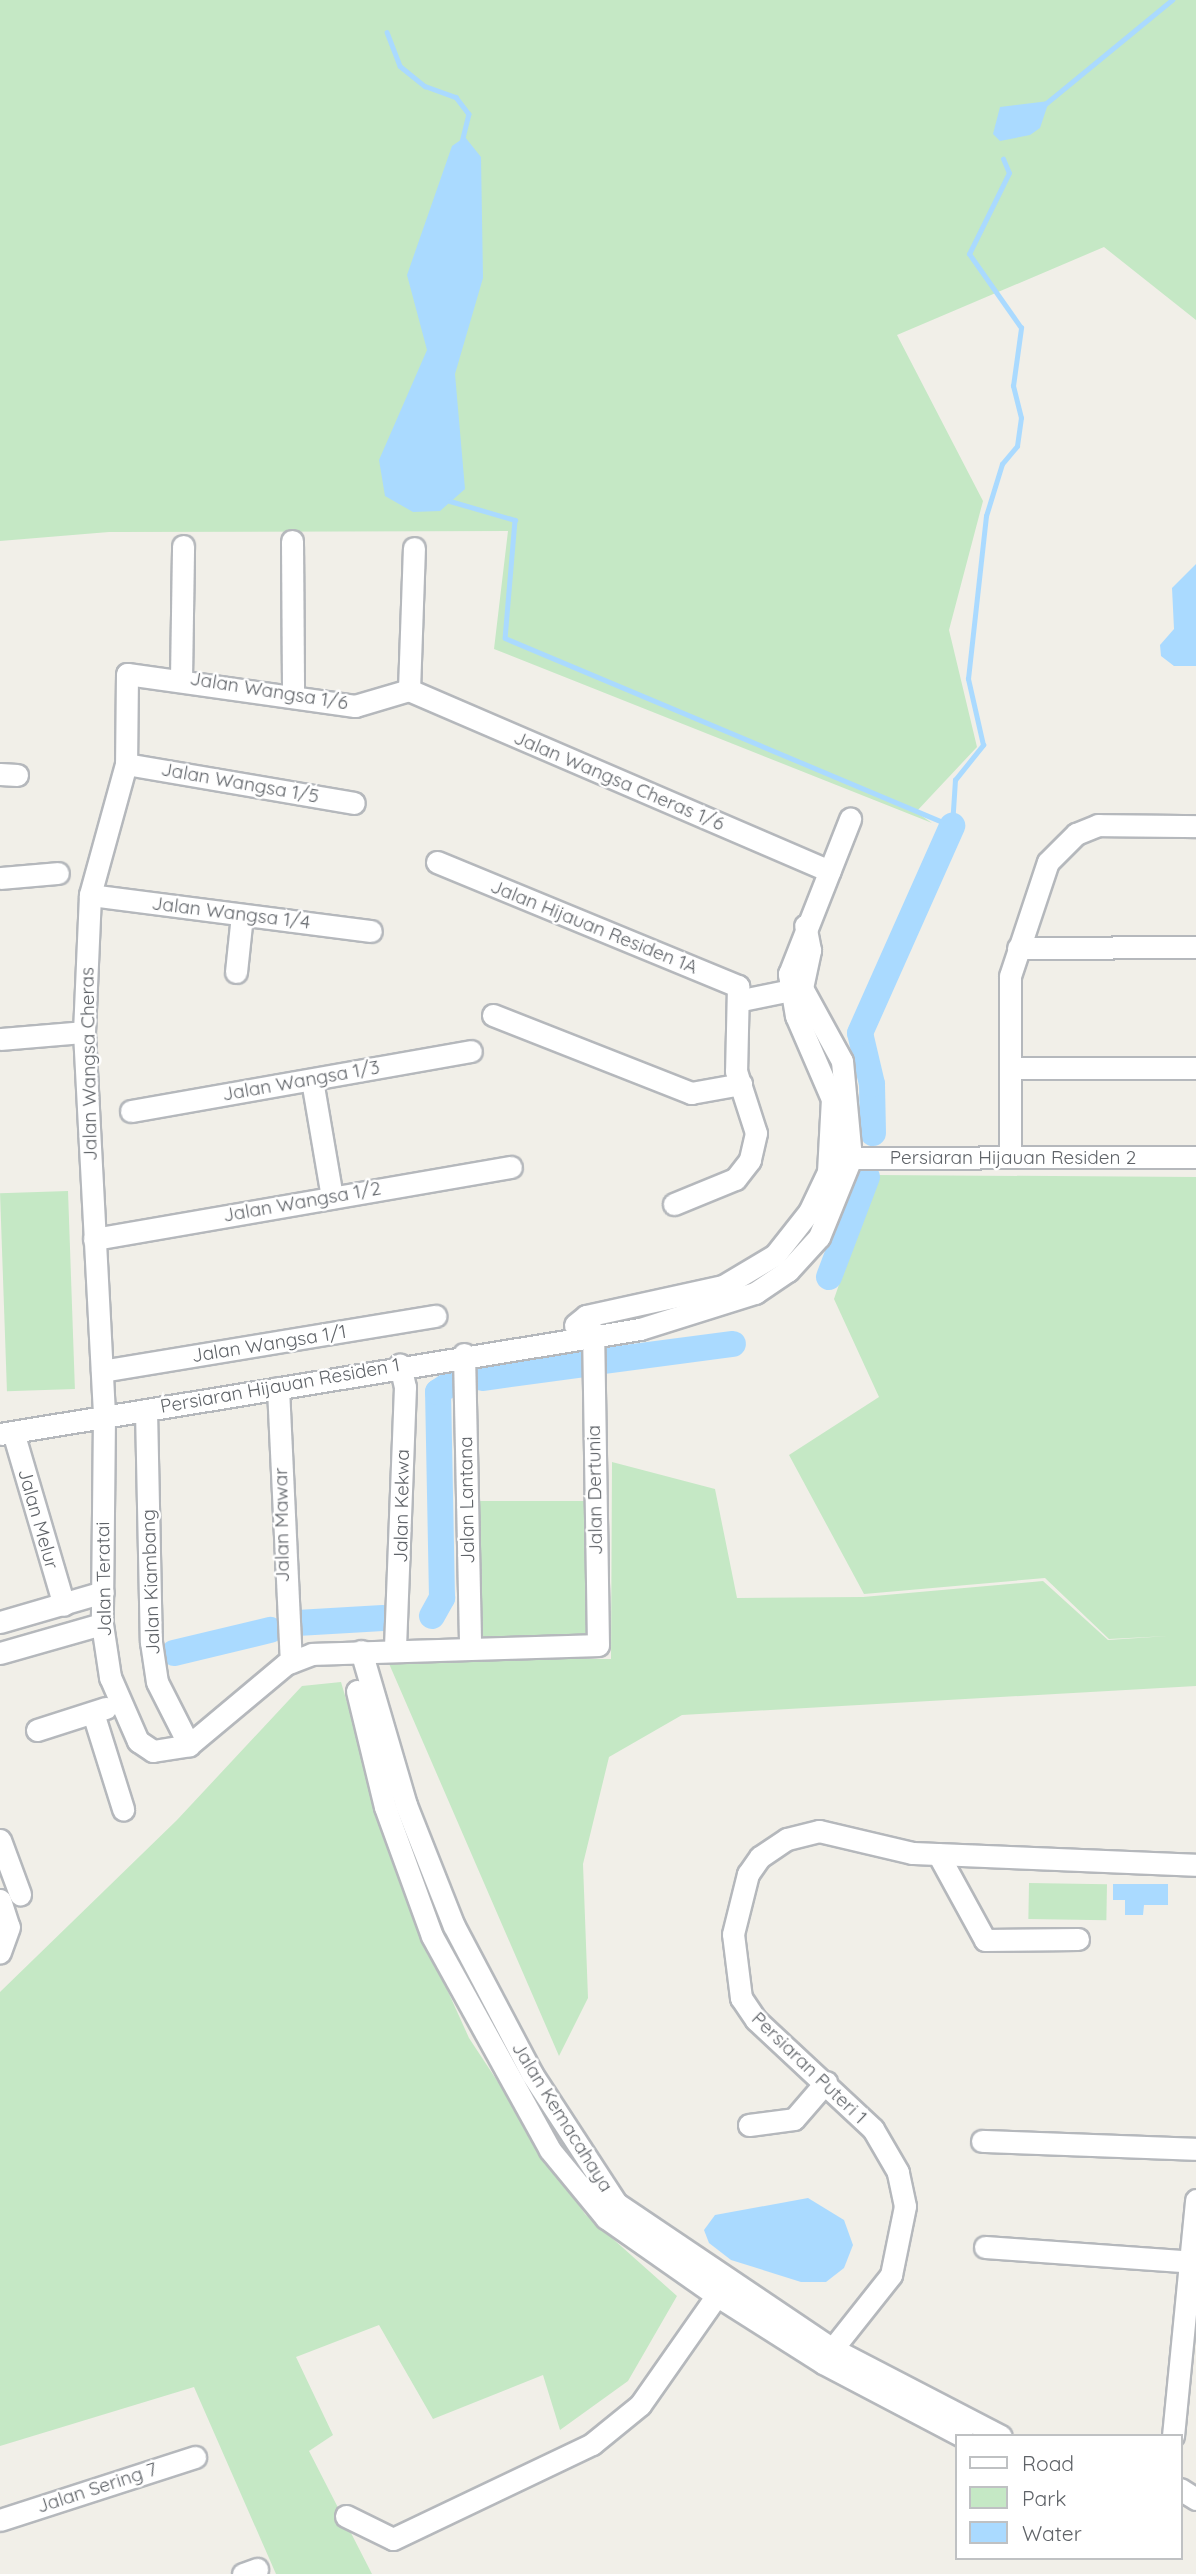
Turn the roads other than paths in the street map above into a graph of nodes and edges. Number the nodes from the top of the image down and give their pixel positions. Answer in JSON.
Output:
{"nodes":[{"id":1,"x":292,"y":541,"type":"dead end"},
{"id":2,"x":183,"y":546,"type":"dead end"},
{"id":3,"x":414,"y":548,"type":"dead end"},
{"id":4,"x":127,"y":674,"type":"joint"},
{"id":5,"x":181,"y":678,"type":"junction"},
{"id":6,"x":409,"y":690,"type":"junction"},
{"id":7,"x":293,"y":696,"type":"junction"},
{"id":8,"x":126,"y":764,"type":"junction"},
{"id":9,"x":354,"y":803,"type":"dead end"},
{"id":10,"x":850,"y":818,"type":"dead end"},
{"id":11,"x":1196,"y":826,"type":"edge"},
{"id":12,"x":437,"y":862,"type":"dead end"},
{"id":13,"x":830,"y":871,"type":"junction"},
{"id":14,"x":58,"y":873,"type":"dead end"},
{"id":15,"x":0,"y":878,"type":"edge"},
{"id":16,"x":90,"y":895,"type":"junction"},
{"id":17,"x":242,"y":915,"type":"junction"},
{"id":18,"x":372,"y":931,"type":"dead end"},
{"id":19,"x":1196,"y":947,"type":"edge"},
{"id":20,"x":1018,"y":948,"type":"junction"},
{"id":21,"x":236,"y":972,"type":"dead end"},
{"id":22,"x":796,"y":988,"type":"junction"},
{"id":23,"x":742,"y":1000,"type":"junction"},
{"id":24,"x":494,"y":1015,"type":"dead end"},
{"id":25,"x":84,"y":1032,"type":"junction"},
{"id":26,"x":0,"y":1039,"type":"edge"},
{"id":27,"x":471,"y":1051,"type":"dead end"},
{"id":28,"x":1010,"y":1068,"type":"junction"},
{"id":29,"x":1196,"y":1068,"type":"edge"},
{"id":30,"x":312,"y":1080,"type":"junction"},
{"id":31,"x":741,"y":1084,"type":"junction"},
{"id":32,"x":131,"y":1111,"type":"dead end"},
{"id":33,"x":1010,"y":1157,"type":"junction"},
{"id":34,"x":1196,"y":1157,"type":"edge"},
{"id":35,"x":841,"y":1158,"type":"junction"},
{"id":36,"x":510,"y":1167,"type":"dead end"},
{"id":37,"x":332,"y":1197,"type":"junction"},
{"id":38,"x":674,"y":1204,"type":"dead end"},
{"id":39,"x":93,"y":1239,"type":"junction"},
{"id":40,"x":436,"y":1315,"type":"dead end"},
{"id":41,"x":589,"y":1326,"type":"junction"},
{"id":42,"x":464,"y":1354,"type":"junction"},
{"id":43,"x":400,"y":1365,"type":"junction"},
{"id":44,"x":102,"y":1371,"type":"junction"},
{"id":45,"x":278,"y":1388,"type":"junction"},
{"id":46,"x":146,"y":1410,"type":"junction"},
{"id":47,"x":104,"y":1417,"type":"junction"},
{"id":48,"x":6,"y":1433,"type":"edge"},
{"id":49,"x":103,"y":1592,"type":"junction"},
{"id":50,"x":64,"y":1605,"type":"junction"},
{"id":51,"x":0,"y":1622,"type":"edge"},
{"id":52,"x":102,"y":1624,"type":"junction"},
{"id":53,"x":597,"y":1645,"type":"joint"},
{"id":54,"x":470,"y":1646,"type":"junction"},
{"id":55,"x":395,"y":1647,"type":"junction"},
{"id":56,"x":354,"y":1652,"type":"junction"},
{"id":57,"x":0,"y":1653,"type":"edge"},
{"id":58,"x":291,"y":1662,"type":"junction"},
{"id":59,"x":118,"y":1703,"type":"junction"},
{"id":60,"x":93,"y":1713,"type":"junction"},
{"id":61,"x":37,"y":1730,"type":"dead end"},
{"id":62,"x":189,"y":1745,"type":"junction"},
{"id":63,"x":123,"y":1809,"type":"dead end"},
{"id":64,"x":0,"y":1840,"type":"edge"},
{"id":65,"x":937,"y":1854,"type":"junction"},
{"id":66,"x":1196,"y":1865,"type":"edge"},
{"id":67,"x":10,"y":1897,"type":"edge"},
{"id":68,"x":1078,"y":1938,"type":"dead end"},
{"id":69,"x":0,"y":1952,"type":"edge"},
{"id":70,"x":826,"y":2082,"type":"junction"},
{"id":71,"x":748,"y":2125,"type":"dead end"},
{"id":72,"x":982,"y":2141,"type":"dead end"},
{"id":73,"x":1196,"y":2149,"type":"edge"},
{"id":74,"x":1196,"y":2200,"type":"edge"},
{"id":75,"x":985,"y":2247,"type":"dead end"},
{"id":76,"x":1195,"y":2262,"type":"edge"},
{"id":77,"x":722,"y":2288,"type":"junction"},
{"id":78,"x":827,"y":2355,"type":"junction"},
{"id":79,"x":959,"y":2434,"type":"edge"},
{"id":80,"x":997,"y":2434,"type":"edge"},
{"id":81,"x":1173,"y":2434,"type":"edge"},
{"id":82,"x":195,"y":2457,"type":"dead end"},
{"id":83,"x":346,"y":2516,"type":"dead end"},
{"id":84,"x":0,"y":2520,"type":"edge"}],
"edges":[{"from":1,"to":7,"type":"street"},
{"from":2,"to":5,"type":"street"},
{"from":3,"to":6,"type":"street"},
{"from":4,"to":5,"type":"street","name":"Jalan Wangsa 1/6"},
{"from":4,"to":8,"type":"street","name":"Jalan Wangsa Cheras"},
{"from":5,"to":7,"type":"street","name":"Jalan Wangsa 1/6"},
{"from":6,"to":7,"type":"street","name":"Jalan Wangsa 1/6"},
{"from":6,"to":13,"type":"street","name":"Jalan Wangsa Cheras 1/6"},
{"from":8,"to":9,"type":"street","name":"Jalan Wangsa 1/5"},
{"from":8,"to":16,"type":"street","name":"Jalan Wangsa Cheras"},
{"from":10,"to":13,"type":"street"},
{"from":11,"to":20,"type":"street"},
{"from":12,"to":23,"type":"street","name":"Jalan Hijauan Residen 1A"},
{"from":13,"to":22,"type":"street"},
{"from":14,"to":15,"type":"street"},
{"from":16,"to":17,"type":"street","name":"Jalan Wangsa 1/4"},
{"from":16,"to":25,"type":"street","name":"Jalan Wangsa Cheras"},
{"from":17,"to":18,"type":"street","name":"Jalan Wangsa 1/4"},
{"from":17,"to":21,"type":"street"},
{"from":19,"to":20,"type":"street"},
{"from":20,"to":28,"type":"street"},
{"from":22,"to":23,"type":"street"},
{"from":22,"to":35,"type":"street","name":"Persiaran Hijauan Residen 1"},
{"from":23,"to":31,"type":"street"},
{"from":24,"to":31,"type":"street"},
{"from":25,"to":26,"type":"street"},
{"from":25,"to":39,"type":"street","name":"Jalan Wangsa Cheras"},
{"from":27,"to":30,"type":"street","name":"Jalan Wangsa 1/3"},
{"from":28,"to":29,"type":"street"},
{"from":28,"to":33,"type":"street"},
{"from":30,"to":32,"type":"street","name":"Jalan Wangsa 1/3"},
{"from":30,"to":37,"type":"street"},
{"from":31,"to":38,"type":"street"},
{"from":33,"to":34,"type":"street","name":"Persiaran Hijauan Residen 2"},
{"from":33,"to":35,"type":"street","name":"Persiaran Hijauan Residen 2"},
{"from":35,"to":41,"type":"street","name":"Persiaran Hijauan Residen 1"},
{"from":36,"to":37,"type":"street","name":"Jalan Wangsa 1/2"},
{"from":37,"to":39,"type":"street","name":"Jalan Wangsa 1/2"},
{"from":39,"to":44,"type":"street","name":"Jalan Wangsa Cheras"},
{"from":40,"to":44,"type":"street","name":"Jalan Wangsa 1/1"},
{"from":41,"to":42,"type":"street","name":"Persiaran Hijauan Residen 1"},
{"from":41,"to":53,"type":"street","name":"Jalan Dertunia"},
{"from":42,"to":43,"type":"street","name":"Persiaran Hijauan Residen 1"},
{"from":42,"to":54,"type":"street","name":"Jalan Lantana"},
{"from":43,"to":45,"type":"street","name":"Persiaran Hijauan Residen 1"},
{"from":43,"to":55,"type":"street","name":"Jalan Kekwa"},
{"from":44,"to":47,"type":"street","name":"Jalan Wangsa Cheras"},
{"from":45,"to":46,"type":"street","name":"Persiaran Hijauan Residen 1"},
{"from":45,"to":58,"type":"street","name":"Jalan Mawar"},
{"from":46,"to":47,"type":"street","name":"Persiaran Hijauan Residen 1"},
{"from":46,"to":62,"type":"street","name":"Jalan Kiambang"},
{"from":47,"to":48,"type":"street","name":"Persiaran Hijauan Residen 1"},
{"from":47,"to":49,"type":"street","name":"Jalan Teratai"},
{"from":48,"to":50,"type":"street","name":"Jalan Melur"},
{"from":49,"to":50,"type":"street"},
{"from":49,"to":52,"type":"street","name":"Jalan Teratai"},
{"from":50,"to":51,"type":"street"},
{"from":52,"to":57,"type":"street"},
{"from":52,"to":59,"type":"street","name":"Jalan Teratai"},
{"from":53,"to":54,"type":"street","name":"Jalan Teratai"},
{"from":54,"to":55,"type":"street","name":"Jalan Teratai"},
{"from":55,"to":56,"type":"street","name":"Jalan Teratai"},
{"from":56,"to":58,"type":"street","name":"Jalan Teratai"},
{"from":56,"to":77,"type":"street","name":"Jalan Kemacahaya"},
{"from":56,"to":77,"type":"street","name":"Jalan Kemacahaya"},
{"from":58,"to":62,"type":"street","name":"Jalan Teratai"},
{"from":59,"to":60,"type":"street"},
{"from":59,"to":62,"type":"street","name":"Jalan Teratai"},
{"from":60,"to":61,"type":"street"},
{"from":60,"to":63,"type":"street"},
{"from":64,"to":67,"type":"street"},
{"from":65,"to":66,"type":"street","name":"Persiaran Puteri 1"},
{"from":65,"to":68,"type":"street"},
{"from":65,"to":70,"type":"street","name":"Persiaran Puteri 1"},
{"from":67,"to":69,"type":"street"},
{"from":70,"to":71,"type":"street"},
{"from":70,"to":78,"type":"street","name":"Persiaran Puteri 1"},
{"from":72,"to":73,"type":"street"},
{"from":74,"to":76,"type":"street"},
{"from":75,"to":76,"type":"street"},
{"from":76,"to":81,"type":"street"},
{"from":77,"to":78,"type":"street","name":"Jalan Kemacahaya"},
{"from":77,"to":83,"type":"street"},
{"from":78,"to":79,"type":"street","name":"Jalan Kemacahaya"},
{"from":78,"to":80,"type":"street","name":"Jalan Kemacahaya"},
{"from":82,"to":84,"type":"street","name":"Jalan Sering 7"}]}
